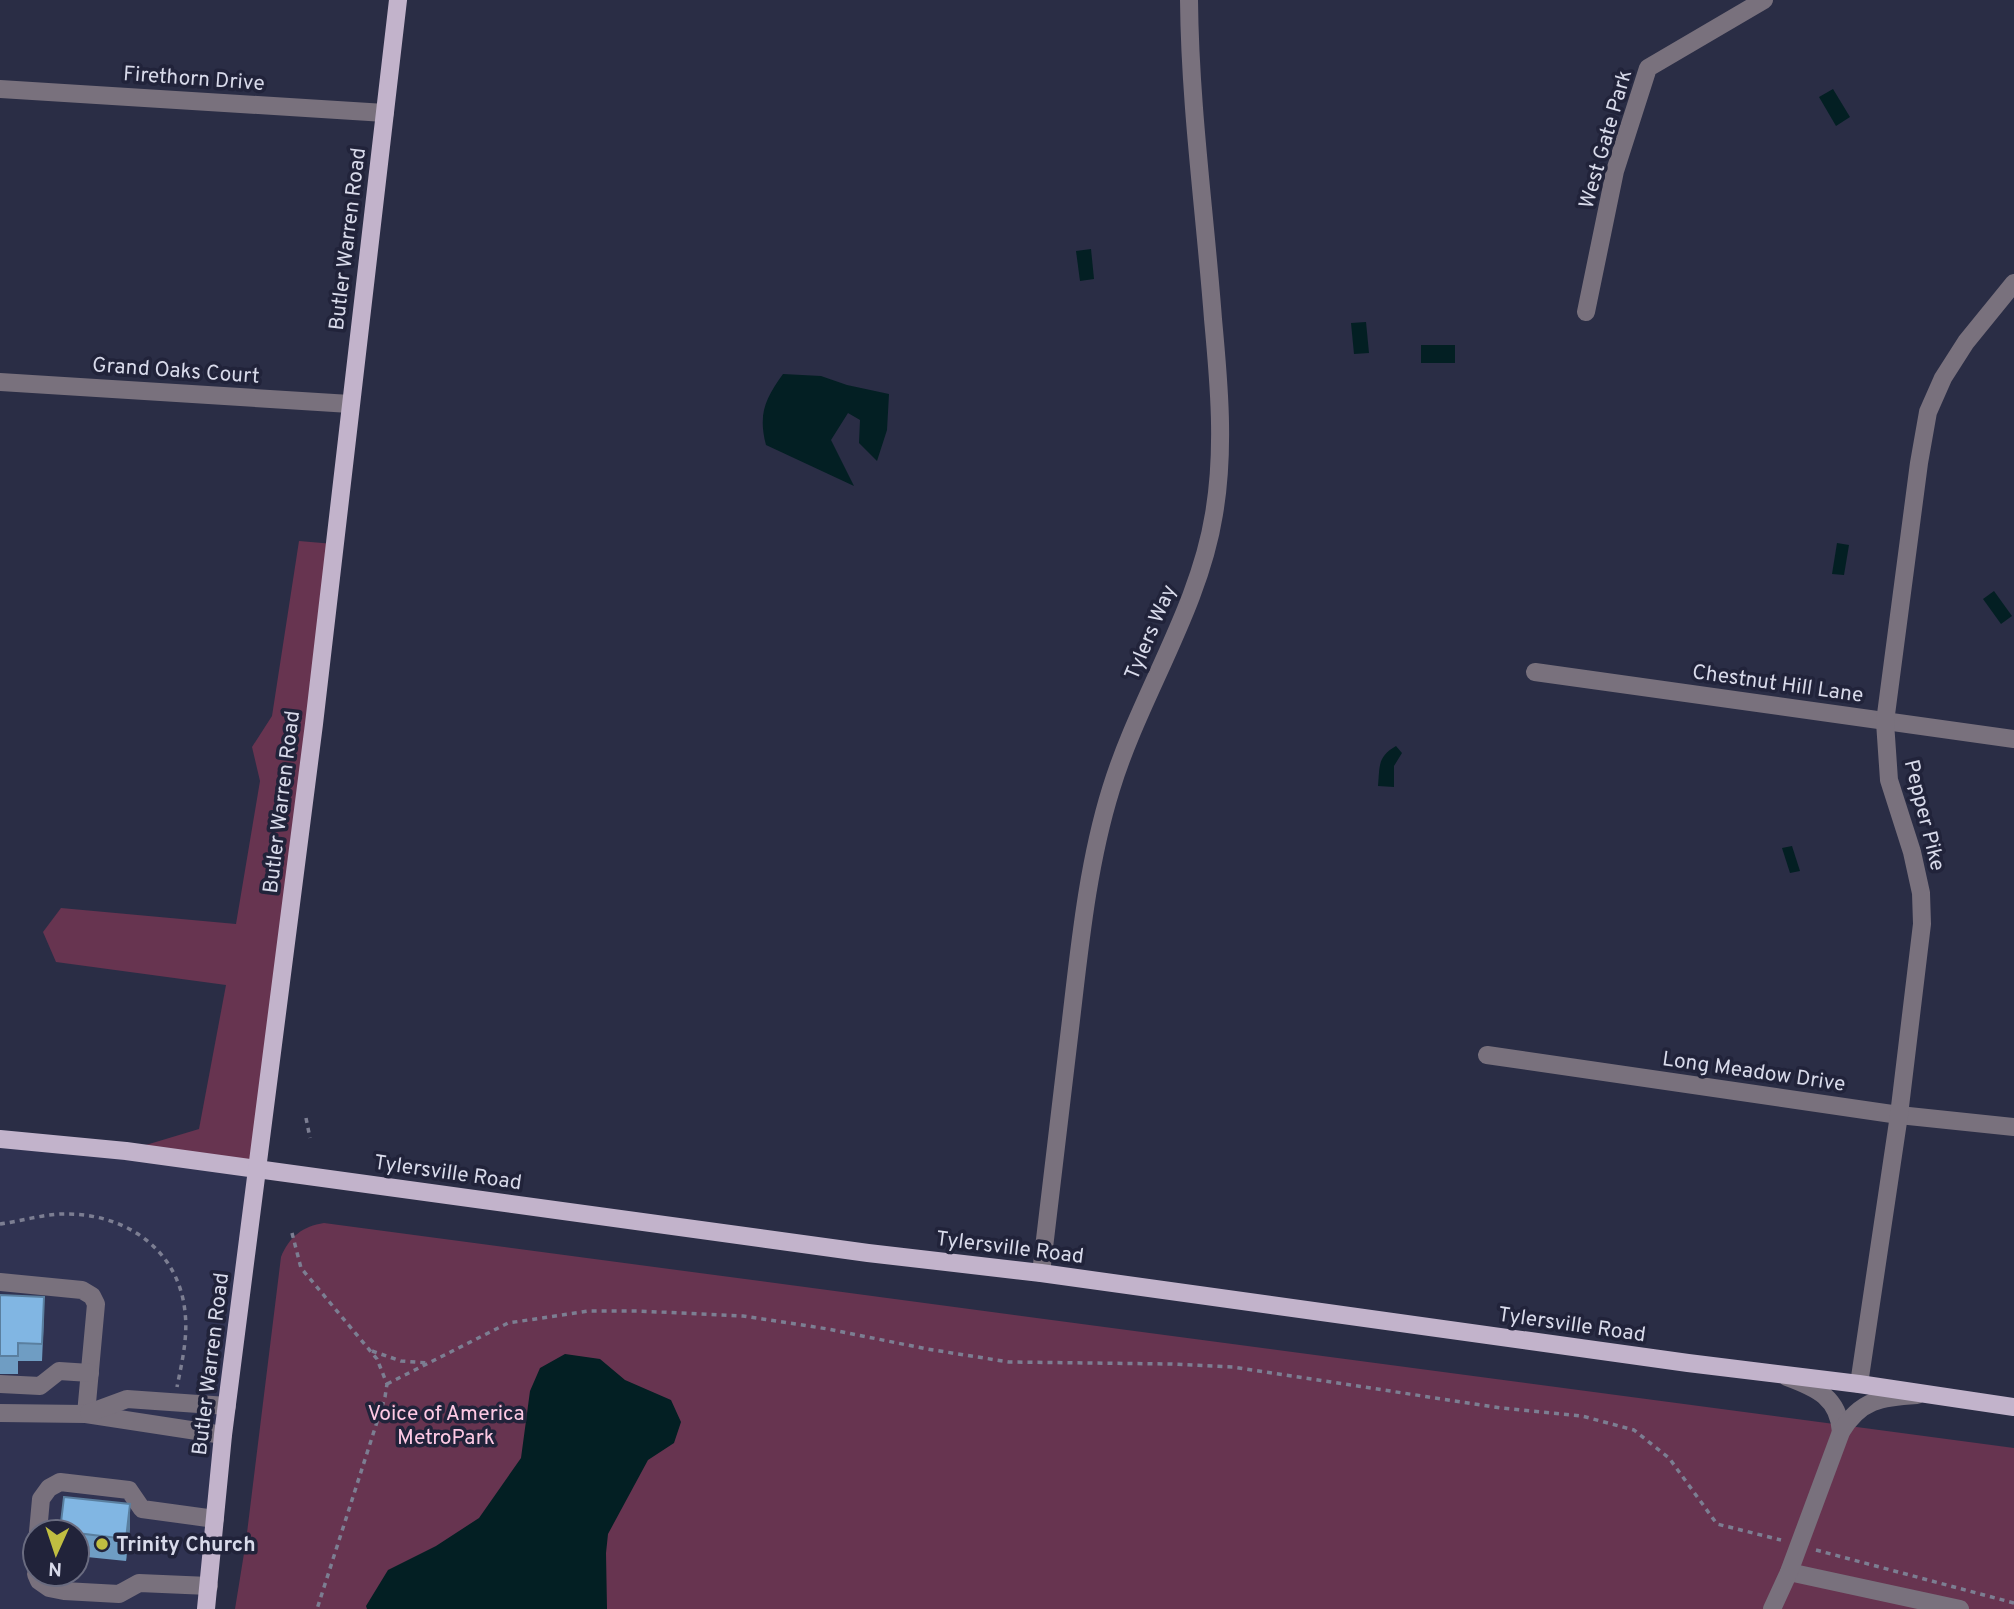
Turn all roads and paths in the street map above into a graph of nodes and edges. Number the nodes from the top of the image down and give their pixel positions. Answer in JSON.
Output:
{"nodes":[{"id":1,"x":398,"y":0,"type":"edge"},
{"id":2,"x":1189,"y":0,"type":"edge"},
{"id":3,"x":1764,"y":0,"type":"edge"},
{"id":4,"x":0,"y":89,"type":"edge"},
{"id":5,"x":385,"y":113,"type":"junction"},
{"id":6,"x":2014,"y":283,"type":"edge"},
{"id":7,"x":1586,"y":312,"type":"dead end"},
{"id":8,"x":0,"y":382,"type":"edge"},
{"id":9,"x":350,"y":404,"type":"junction"},
{"id":10,"x":1535,"y":672,"type":"dead end"},
{"id":11,"x":1885,"y":722,"type":"junction"},
{"id":12,"x":2014,"y":739,"type":"edge"},
{"id":13,"x":1487,"y":1055,"type":"dead end"},
{"id":14,"x":1899,"y":1115,"type":"junction"},
{"id":15,"x":306,"y":1118,"type":"dead end"},
{"id":16,"x":2014,"y":1127,"type":"edge"},
{"id":17,"x":310,"y":1138,"type":"dead end"},
{"id":18,"x":0,"y":1139,"type":"edge"},
{"id":19,"x":257,"y":1169,"type":"junction"},
{"id":20,"x":0,"y":1224,"type":"edge"},
{"id":21,"x":292,"y":1233,"type":"dead end"},
{"id":22,"x":1041,"y":1273,"type":"junction"},
{"id":23,"x":0,"y":1282,"type":"edge"},
{"id":24,"x":370,"y":1350,"type":"junction"},
{"id":25,"x":430,"y":1363,"type":"junction"},
{"id":26,"x":90,"y":1373,"type":"junction"},
{"id":27,"x":1781,"y":1374,"type":"junction"},
{"id":28,"x":0,"y":1384,"type":"edge"},
{"id":29,"x":387,"y":1384,"type":"junction"},
{"id":30,"x":1859,"y":1384,"type":"junction"},
{"id":31,"x":1932,"y":1394,"type":"junction"},
{"id":32,"x":174,"y":1402,"type":"junction"},
{"id":33,"x":227,"y":1406,"type":"junction"},
{"id":34,"x":2014,"y":1406,"type":"edge"},
{"id":35,"x":0,"y":1413,"type":"edge"},
{"id":36,"x":86,"y":1415,"type":"junction"},
{"id":37,"x":1841,"y":1432,"type":"junction"},
{"id":38,"x":223,"y":1435,"type":"junction"},
{"id":39,"x":39,"y":1518,"type":"edge"},
{"id":40,"x":215,"y":1518,"type":"junction"},
{"id":41,"x":1717,"y":1524,"type":"dead end"},
{"id":42,"x":1789,"y":1572,"type":"junction"},
{"id":43,"x":209,"y":1586,"type":"junction"},
{"id":44,"x":50,"y":1588,"type":"edge"},
{"id":45,"x":206,"y":1609,"type":"edge"},
{"id":46,"x":317,"y":1609,"type":"edge"},
{"id":47,"x":1772,"y":1609,"type":"edge"},
{"id":48,"x":1960,"y":1609,"type":"edge"}],
"edges":[{"from":1,"to":5,"type":"main road","name":"Butler Warren Road"},
{"from":2,"to":22,"type":"street","name":"Tylers Way"},
{"from":3,"to":7,"type":"street","name":"West Gate Park"},
{"from":4,"to":5,"type":"street","name":"Firethorn Drive"},
{"from":5,"to":9,"type":"main road","name":"Butler Warren Road"},
{"from":6,"to":11,"type":"street","name":"Pepper Pike"},
{"from":8,"to":9,"type":"street","name":"Grand Oaks Court"},
{"from":9,"to":19,"type":"main road","name":"Butler Warren Road"},
{"from":10,"to":11,"type":"street","name":"Chestnut Hill Lane"},
{"from":11,"to":12,"type":"street","name":"Chestnut Hill Lane"},
{"from":11,"to":14,"type":"street","name":"Pepper Pike"},
{"from":13,"to":14,"type":"street","name":"Long Meadow Drive"},
{"from":14,"to":16,"type":"street","name":"Long Meadow Drive"},
{"from":14,"to":30,"type":"street","name":"Pepper Pike"},
{"from":15,"to":17,"type":"path"},
{"from":18,"to":19,"type":"main road","name":"Tylersville Road"},
{"from":19,"to":22,"type":"main road","name":"Tylersville Road"},
{"from":19,"to":33,"type":"main road","name":"Butler Warren Road"},
{"from":20,"to":32,"type":"path"},
{"from":21,"to":24,"type":"path"},
{"from":22,"to":27,"type":"main road","name":"Tylersville Road"},
{"from":23,"to":26,"type":"street"},
{"from":24,"to":25,"type":"path"},
{"from":24,"to":29,"type":"path"},
{"from":25,"to":29,"type":"path"},
{"from":25,"to":41,"type":"path"},
{"from":26,"to":28,"type":"street"},
{"from":26,"to":36,"type":"street"},
{"from":27,"to":30,"type":"main road","name":"Tylersville Road"},
{"from":27,"to":37,"type":"street"},
{"from":29,"to":46,"type":"path"},
{"from":30,"to":31,"type":"main road","name":"Tylersville Road"},
{"from":31,"to":34,"type":"main road","name":"Tylersville Road"},
{"from":31,"to":37,"type":"street"},
{"from":32,"to":33,"type":"street"},
{"from":32,"to":36,"type":"street"},
{"from":33,"to":38,"type":"main road","name":"Butler Warren Road"},
{"from":35,"to":36,"type":"street"},
{"from":36,"to":38,"type":"street"},
{"from":37,"to":42,"type":"street"},
{"from":38,"to":40,"type":"main road","name":"Butler Warren Road"},
{"from":39,"to":40,"type":"street"},
{"from":40,"to":43,"type":"main road","name":"Butler Warren Road"},
{"from":42,"to":47,"type":"street"},
{"from":42,"to":48,"type":"street"},
{"from":43,"to":44,"type":"street"},
{"from":43,"to":45,"type":"main road","name":"Butler Warren Road"}]}
